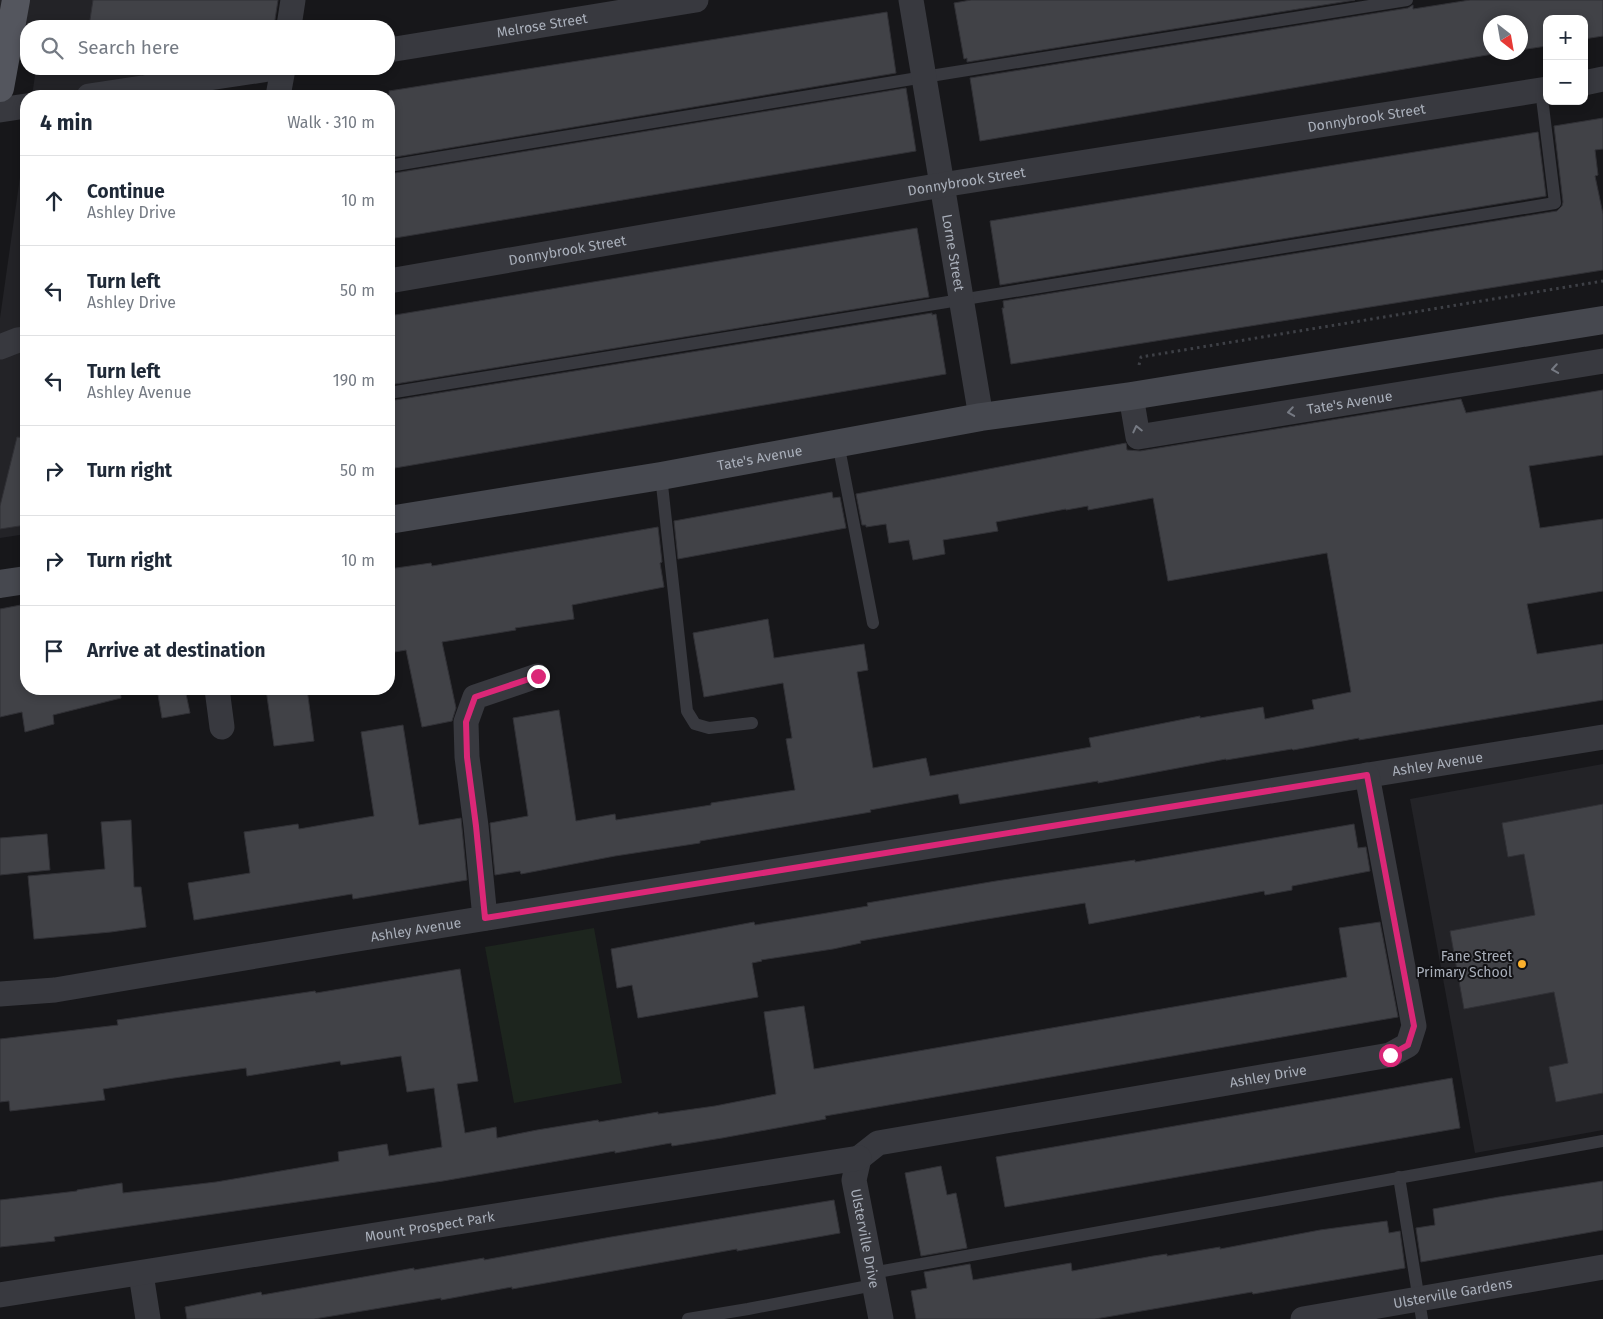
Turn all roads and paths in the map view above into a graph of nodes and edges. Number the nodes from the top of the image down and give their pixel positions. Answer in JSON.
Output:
{"nodes":[{"id":1,"x":16,"y":0,"type":"edge"},
{"id":2,"x":293,"y":0,"type":"edge"},
{"id":3,"x":696,"y":0,"type":"edge"},
{"id":4,"x":911,"y":0,"type":"edge"},
{"id":5,"x":1407,"y":0,"type":"edge"},
{"id":6,"x":290,"y":20,"type":"edge"},
{"id":7,"x":395,"y":49,"type":"edge"},
{"id":8,"x":229,"y":75,"type":"edge"},
{"id":9,"x":282,"y":75,"type":"edge"},
{"id":10,"x":924,"y":77,"type":"junction"},
{"id":11,"x":1603,"y":80,"type":"edge"},
{"id":12,"x":1588,"y":82,"type":"edge"},
{"id":13,"x":0,"y":88,"type":"edge"},
{"id":14,"x":1543,"y":89,"type":"edge"},
{"id":15,"x":129,"y":90,"type":"edge"},
{"id":16,"x":279,"y":90,"type":"edge"},
{"id":17,"x":1546,"y":105,"type":"edge"},
{"id":18,"x":20,"y":107,"type":"edge"},
{"id":19,"x":0,"y":110,"type":"edge"},
{"id":20,"x":395,"y":165,"type":"edge"},
{"id":21,"x":942,"y":184,"type":"junction"},
{"id":22,"x":395,"y":280,"type":"edge"},
{"id":23,"x":1603,"y":281,"type":"edge"},
{"id":24,"x":961,"y":300,"type":"junction"},
{"id":25,"x":1603,"y":320,"type":"edge"},
{"id":26,"x":20,"y":340,"type":"edge"},
{"id":27,"x":0,"y":347,"type":"edge"},
{"id":28,"x":1603,"y":361,"type":"edge"},
{"id":29,"x":395,"y":392,"type":"edge"},
{"id":30,"x":1131,"y":396,"type":"junction"},
{"id":31,"x":981,"y":417,"type":"junction"},
{"id":32,"x":838,"y":443,"type":"junction"},
{"id":33,"x":661,"y":476,"type":"junction"},
{"id":34,"x":395,"y":519,"type":"edge"},
{"id":35,"x":20,"y":581,"type":"edge"},
{"id":36,"x":0,"y":584,"type":"edge"},
{"id":37,"x":873,"y":623,"type":"dead end"},
{"id":38,"x":538,"y":676,"type":"dead end"},
{"id":39,"x":217,"y":695,"type":"edge"},
{"id":40,"x":752,"y":723,"type":"dead end"},
{"id":41,"x":222,"y":727,"type":"dead end"},
{"id":42,"x":1603,"y":737,"type":"edge"},
{"id":43,"x":1367,"y":775,"type":"junction"},
{"id":44,"x":485,"y":918,"type":"junction"},
{"id":45,"x":0,"y":994,"type":"edge"},
{"id":46,"x":1603,"y":1141,"type":"edge"},
{"id":47,"x":860,"y":1158,"type":"junction"},
{"id":48,"x":1399,"y":1177,"type":"junction"},
{"id":49,"x":1603,"y":1267,"type":"edge"},
{"id":50,"x":141,"y":1274,"type":"junction"},
{"id":51,"x":873,"y":1279,"type":"junction"},
{"id":52,"x":0,"y":1295,"type":"edge"},
{"id":53,"x":1420,"y":1309,"type":"edge"},
{"id":54,"x":749,"y":1314,"type":"edge"},
{"id":55,"x":148,"y":1319,"type":"edge"},
{"id":56,"x":688,"y":1319,"type":"edge"},
{"id":57,"x":880,"y":1319,"type":"edge"},
{"id":58,"x":1303,"y":1319,"type":"edge"}],
"edges":[{"from":1,"to":13,"type":"main road"},
{"from":2,"to":6,"type":"street"},
{"from":3,"to":7,"type":"street","name":"Melrose Street"},
{"from":4,"to":10,"type":"street","name":"Lorne Street"},
{"from":5,"to":10,"type":"lane"},
{"from":8,"to":15,"type":"street"},
{"from":9,"to":16,"type":"street"},
{"from":10,"to":20,"type":"lane"},
{"from":10,"to":21,"type":"street","name":"Lorne Street"},
{"from":11,"to":12,"type":"street"},
{"from":14,"to":21,"type":"street","name":"Donnybrook Street"},
{"from":17,"to":24,"type":"lane"},
{"from":18,"to":19,"type":"street"},
{"from":21,"to":22,"type":"street","name":"Donnybrook Street"},
{"from":21,"to":24,"type":"street","name":"Lorne Street"},
{"from":23,"to":30,"type":"path"},
{"from":24,"to":29,"type":"lane"},
{"from":24,"to":31,"type":"street","name":"Lorne Street"},
{"from":25,"to":30,"type":"street","name":"Tate's Avenue"},
{"from":26,"to":27,"type":"street"},
{"from":28,"to":30,"type":"street","name":"Tate's Avenue","one_way":true},
{"from":30,"to":31,"type":"street","name":"Tate's Avenue"},
{"from":31,"to":32,"type":"street","name":"Tate's Avenue"},
{"from":32,"to":33,"type":"street","name":"Tate's Avenue"},
{"from":32,"to":37,"type":"lane"},
{"from":33,"to":34,"type":"street","name":"Tate's Avenue"},
{"from":33,"to":40,"type":"lane"},
{"from":35,"to":36,"type":"street"},
{"from":38,"to":44,"type":"street"},
{"from":39,"to":41,"type":"street"},
{"from":42,"to":43,"type":"street","name":"Ashley Avenue"},
{"from":43,"to":44,"type":"street","name":"Ashley Avenue"},
{"from":43,"to":47,"type":"street","name":"Ashley Drive"},
{"from":44,"to":45,"type":"street","name":"Ashley Avenue"},
{"from":46,"to":48,"type":"lane"},
{"from":47,"to":50,"type":"street","name":"Mount Prospect Park"},
{"from":47,"to":51,"type":"street","name":"Ulsterville Drive"},
{"from":48,"to":51,"type":"lane"},
{"from":48,"to":53,"type":"lane"},
{"from":49,"to":53,"type":"street","name":"Ulsterville Gardens"},
{"from":50,"to":52,"type":"street","name":"Mount Prospect Park"},
{"from":50,"to":55,"type":"street"},
{"from":51,"to":54,"type":"lane"},
{"from":51,"to":57,"type":"street","name":"Ulsterville Drive"},
{"from":53,"to":58,"type":"street","name":"Ulsterville Gardens"},
{"from":54,"to":56,"type":"lane"}]}
